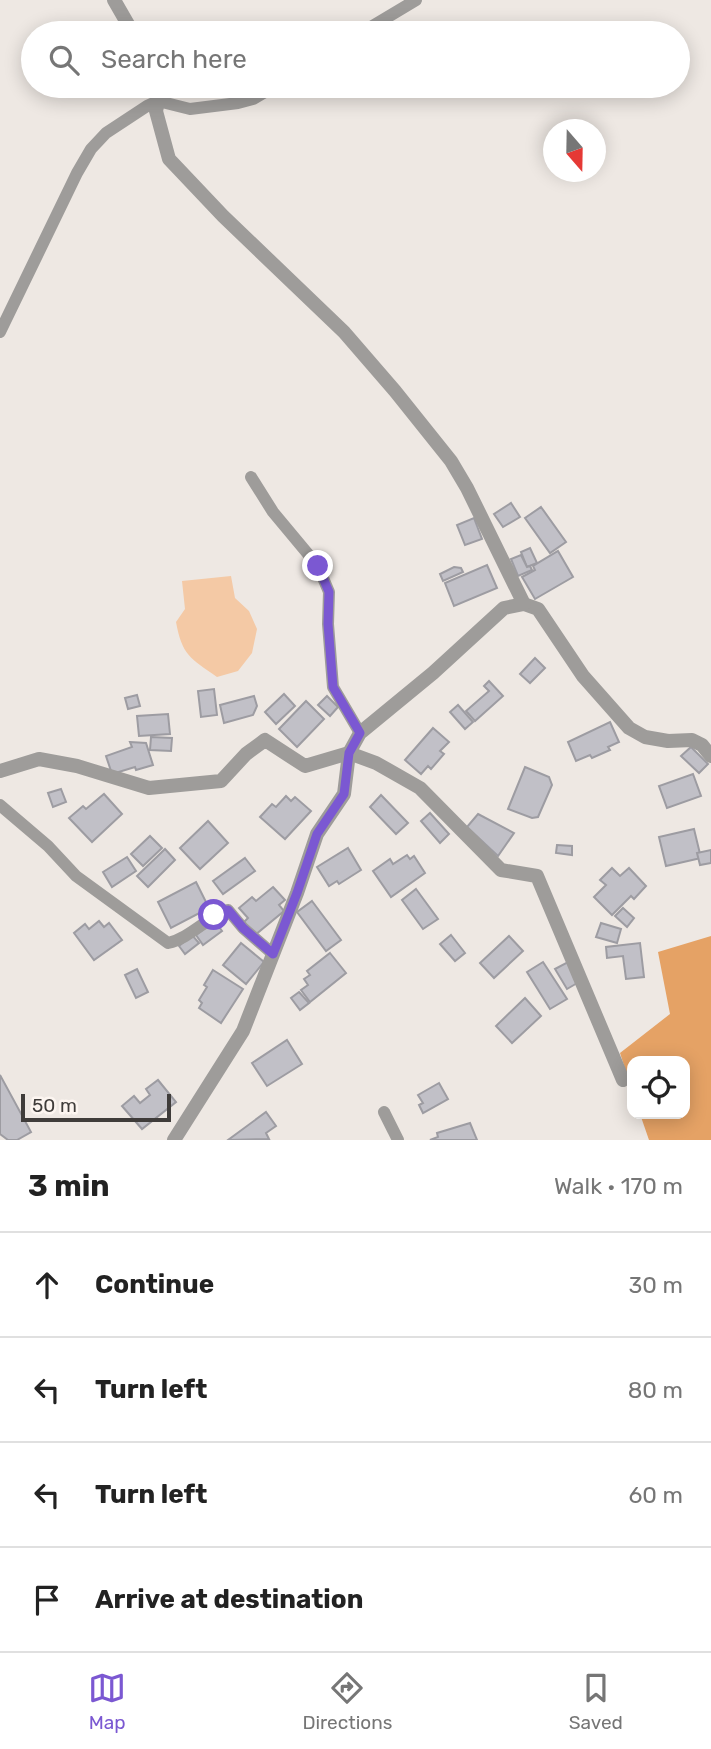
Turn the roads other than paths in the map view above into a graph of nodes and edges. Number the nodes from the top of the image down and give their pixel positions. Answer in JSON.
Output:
{"nodes":[{"id":1,"x":114,"y":0,"type":"edge"},
{"id":2,"x":416,"y":0,"type":"edge"},
{"id":3,"x":127,"y":21,"type":"edge"},
{"id":4,"x":381,"y":21,"type":"edge"},
{"id":5,"x":159,"y":98,"type":"edge"},
{"id":6,"x":255,"y":98,"type":"edge"},
{"id":7,"x":158,"y":101,"type":"junction"},
{"id":8,"x":0,"y":332,"type":"edge"},
{"id":9,"x":251,"y":477,"type":"dead end"},
{"id":10,"x":524,"y":604,"type":"junction"},
{"id":11,"x":360,"y":733,"type":"junction"},
{"id":12,"x":349,"y":753,"type":"junction"},
{"id":13,"x":711,"y":755,"type":"edge"},
{"id":14,"x":0,"y":771,"type":"edge"},
{"id":15,"x":0,"y":805,"type":"edge"},
{"id":16,"x":273,"y":954,"type":"junction"},
{"id":17,"x":622,"y":1080,"type":"dead end"},
{"id":18,"x":384,"y":1112,"type":"dead end"},
{"id":19,"x":174,"y":1140,"type":"edge"},
{"id":20,"x":398,"y":1140,"type":"edge"}],
"edges":[{"from":1,"to":3,"type":"street"},
{"from":2,"to":4,"type":"lane"},
{"from":5,"to":7,"type":"street"},
{"from":6,"to":7,"type":"lane"},
{"from":7,"to":8,"type":"lane"},
{"from":7,"to":10,"type":"street"},
{"from":9,"to":11,"type":"lane"},
{"from":10,"to":11,"type":"street"},
{"from":10,"to":13,"type":"street"},
{"from":11,"to":12,"type":"street"},
{"from":12,"to":14,"type":"street"},
{"from":12,"to":16,"type":"street"},
{"from":12,"to":17,"type":"street"},
{"from":15,"to":16,"type":"lane"},
{"from":16,"to":19,"type":"street"},
{"from":18,"to":20,"type":"lane"}]}
